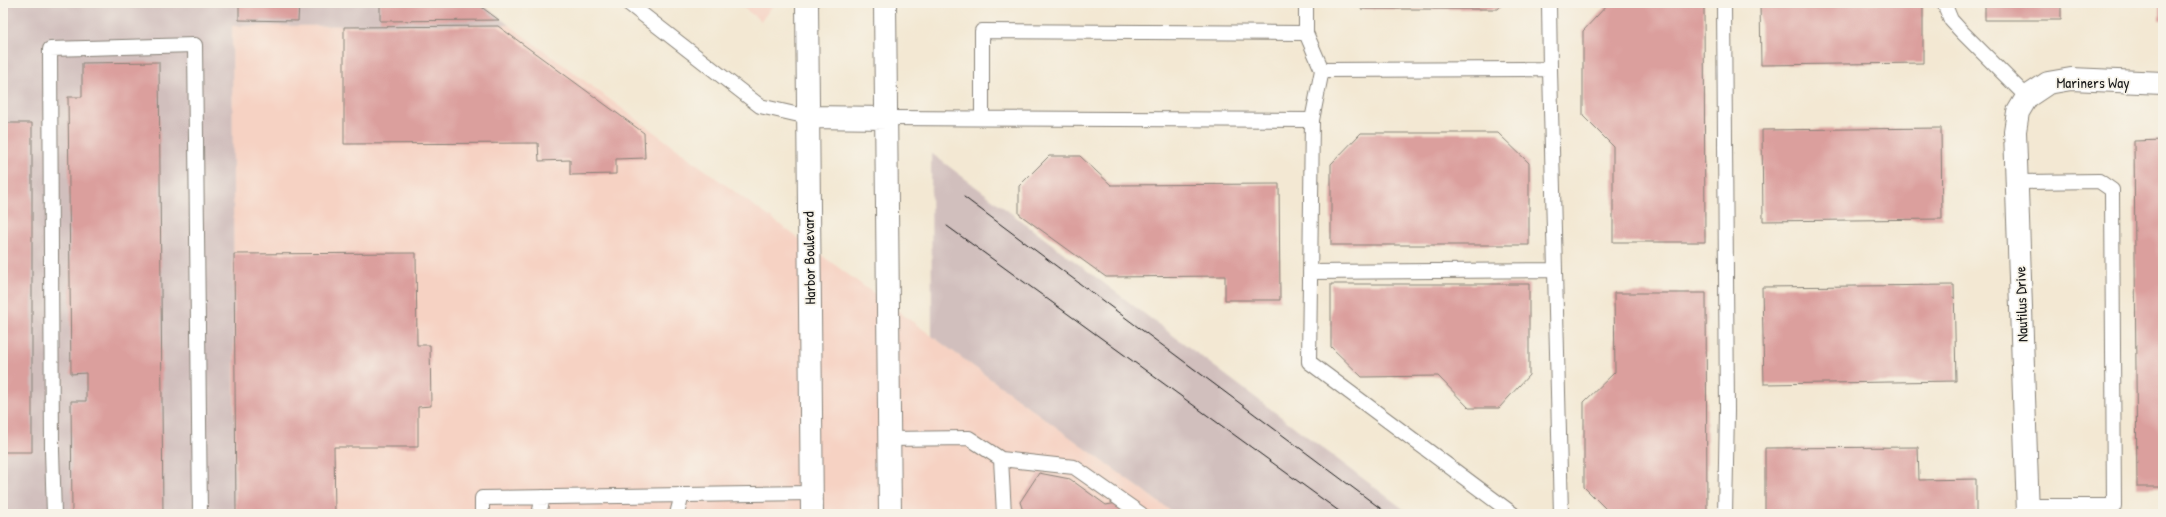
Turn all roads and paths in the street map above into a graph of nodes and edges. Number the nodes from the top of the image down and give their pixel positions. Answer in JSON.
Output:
{"nodes":[{"id":1,"x":628,"y":3,"type":"edge"},
{"id":2,"x":807,"y":3,"type":"edge"},
{"id":3,"x":885,"y":3,"type":"edge"},
{"id":4,"x":1306,"y":3,"type":"edge"},
{"id":5,"x":1549,"y":3,"type":"edge"},
{"id":6,"x":1724,"y":3,"type":"edge"},
{"id":7,"x":1944,"y":3,"type":"edge"},
{"id":8,"x":1306,"y":33,"type":"junction"},
{"id":9,"x":1550,"y":69,"type":"junction"},
{"id":10,"x":1322,"y":70,"type":"junction"},
{"id":11,"x":2163,"y":84,"type":"edge"},
{"id":12,"x":2027,"y":98,"type":"junction"},
{"id":13,"x":808,"y":117,"type":"junction"},
{"id":14,"x":887,"y":118,"type":"junction"},
{"id":15,"x":982,"y":118,"type":"junction"},
{"id":16,"x":1312,"y":120,"type":"junction"},
{"id":17,"x":2017,"y":182,"type":"junction"},
{"id":18,"x":1555,"y":270,"type":"junction"},
{"id":19,"x":1310,"y":272,"type":"junction"},
{"id":20,"x":889,"y":439,"type":"junction"},
{"id":21,"x":1001,"y":459,"type":"junction"},
{"id":22,"x":682,"y":495,"type":"junction"},
{"id":23,"x":543,"y":497,"type":"junction"},
{"id":24,"x":812,"y":504,"type":"edge"},
{"id":25,"x":2028,"y":510,"type":"edge"},
{"id":26,"x":2114,"y":510,"type":"edge"},
{"id":27,"x":54,"y":514,"type":"edge"},
{"id":28,"x":200,"y":514,"type":"edge"},
{"id":29,"x":482,"y":514,"type":"edge"},
{"id":30,"x":539,"y":514,"type":"edge"},
{"id":31,"x":677,"y":514,"type":"edge"},
{"id":32,"x":890,"y":514,"type":"edge"},
{"id":33,"x":1004,"y":514,"type":"edge"},
{"id":34,"x":1141,"y":514,"type":"edge"},
{"id":35,"x":1513,"y":514,"type":"edge"},
{"id":36,"x":1561,"y":514,"type":"edge"},
{"id":37,"x":1725,"y":514,"type":"edge"}],
"edges":[{"from":1,"to":13,"type":"lane"},
{"from":2,"to":13,"type":"main road","name":"Harbor Boulevard"},
{"from":3,"to":14,"type":"main road"},
{"from":4,"to":8,"type":"lane"},
{"from":5,"to":9,"type":"lane"},
{"from":6,"to":37,"type":"lane"},
{"from":7,"to":12,"type":"lane"},
{"from":8,"to":10,"type":"lane"},
{"from":8,"to":15,"type":"lane"},
{"from":9,"to":10,"type":"lane"},
{"from":9,"to":18,"type":"lane"},
{"from":10,"to":16,"type":"lane"},
{"from":11,"to":12,"type":"main road","name":"Mariners Way"},
{"from":12,"to":17,"type":"main road","name":"Nautilus Drive"},
{"from":13,"to":14,"type":"main road"},
{"from":13,"to":24,"type":"main road","name":"Harbor Boulevard"},
{"from":14,"to":15,"type":"lane"},
{"from":14,"to":20,"type":"main road"},
{"from":15,"to":16,"type":"lane"},
{"from":16,"to":19,"type":"lane"},
{"from":17,"to":25,"type":"main road","name":"Nautilus Drive"},
{"from":17,"to":26,"type":"lane"},
{"from":18,"to":19,"type":"lane"},
{"from":18,"to":36,"type":"lane"},
{"from":19,"to":35,"type":"lane"},
{"from":20,"to":21,"type":"lane"},
{"from":20,"to":32,"type":"main road"},
{"from":21,"to":33,"type":"lane"},
{"from":21,"to":34,"type":"lane"},
{"from":22,"to":23,"type":"lane"},
{"from":22,"to":24,"type":"lane"},
{"from":22,"to":31,"type":"lane"},
{"from":23,"to":29,"type":"lane"},
{"from":23,"to":30,"type":"lane"},
{"from":25,"to":26,"type":"lane"},
{"from":27,"to":28,"type":"lane"}]}
